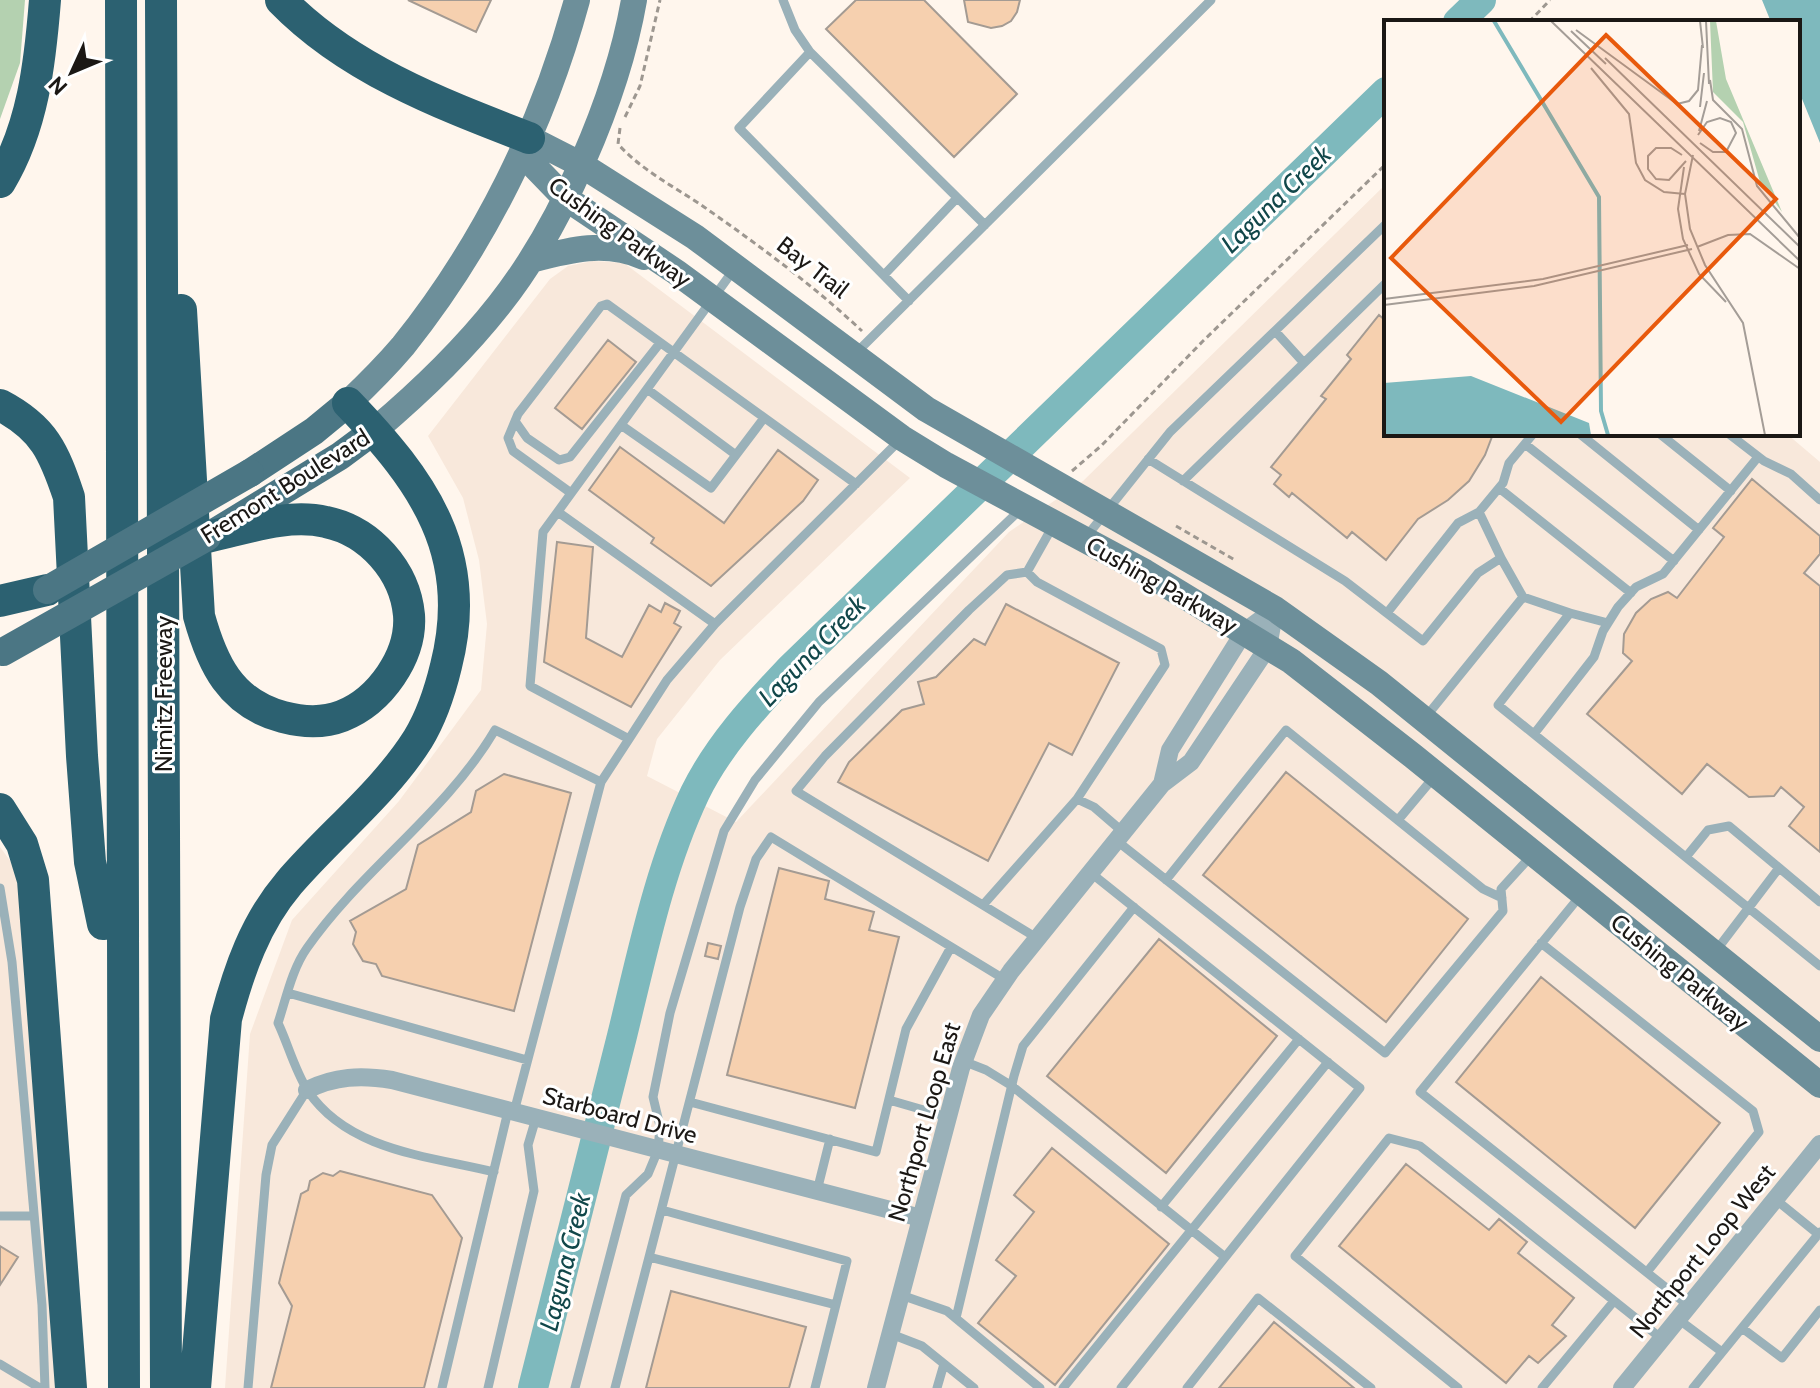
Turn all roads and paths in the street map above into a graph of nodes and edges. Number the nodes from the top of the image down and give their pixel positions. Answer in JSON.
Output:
{"nodes":[{"id":1,"x":45,"y":0,"type":"edge"},
{"id":2,"x":104,"y":0,"type":"edge"},
{"id":3,"x":121,"y":0,"type":"edge"},
{"id":4,"x":161,"y":0,"type":"edge"},
{"id":5,"x":281,"y":0,"type":"edge"},
{"id":6,"x":577,"y":0,"type":"edge"},
{"id":7,"x":634,"y":0,"type":"edge"},
{"id":8,"x":660,"y":0,"type":"edge"},
{"id":9,"x":783,"y":0,"type":"edge"},
{"id":10,"x":1211,"y":0,"type":"edge"},
{"id":11,"x":1550,"y":0,"type":"edge"},
{"id":12,"x":1531,"y":20,"type":"edge"},
{"id":13,"x":810,"y":52,"type":"junction"},
{"id":14,"x":161,"y":55,"type":"junction"},
{"id":15,"x":529,"y":138,"type":"junction"},
{"id":16,"x":580,"y":164,"type":"junction"},
{"id":17,"x":1384,"y":166,"type":"edge"},
{"id":18,"x":0,"y":182,"type":"edge"},
{"id":19,"x":564,"y":197,"type":"junction"},
{"id":20,"x":957,"y":198,"type":"junction"},
{"id":21,"x":985,"y":225,"type":"junction"},
{"id":22,"x":1384,"y":226,"type":"edge"},
{"id":23,"x":531,"y":260,"type":"junction"},
{"id":24,"x":737,"y":266,"type":"junction"},
{"id":25,"x":676,"y":272,"type":"junction"},
{"id":26,"x":884,"y":275,"type":"junction"},
{"id":27,"x":1384,"y":285,"type":"edge"},
{"id":28,"x":713,"y":298,"type":"junction"},
{"id":29,"x":909,"y":301,"type":"junction"},
{"id":30,"x":1275,"y":331,"type":"junction"},
{"id":31,"x":660,"y":343,"type":"junction"},
{"id":32,"x":862,"y":347,"type":"junction"},
{"id":33,"x":673,"y":353,"type":"junction"},
{"id":34,"x":1304,"y":363,"type":"junction"},
{"id":35,"x":647,"y":389,"type":"junction"},
{"id":36,"x":348,"y":403,"type":"junction"},
{"id":37,"x":0,"y":405,"type":"edge"},
{"id":38,"x":764,"y":418,"type":"junction"},
{"id":39,"x":515,"y":421,"type":"junction"},
{"id":40,"x":621,"y":425,"type":"junction"},
{"id":41,"x":375,"y":430,"type":"junction"},
{"id":42,"x":1531,"y":436,"type":"edge"},
{"id":43,"x":1582,"y":436,"type":"edge"},
{"id":44,"x":1662,"y":436,"type":"edge"},
{"id":45,"x":1732,"y":436,"type":"edge"},
{"id":46,"x":902,"y":438,"type":"junction"},
{"id":47,"x":1525,"y":444,"type":"junction"},
{"id":48,"x":736,"y":455,"type":"junction"},
{"id":49,"x":1758,"y":457,"type":"junction"},
{"id":50,"x":1148,"y":459,"type":"junction"},
{"id":51,"x":1049,"y":479,"type":"junction"},
{"id":52,"x":1183,"y":481,"type":"junction"},
{"id":53,"x":856,"y":484,"type":"junction"},
{"id":54,"x":1499,"y":488,"type":"junction"},
{"id":55,"x":1731,"y":491,"type":"junction"},
{"id":56,"x":571,"y":493,"type":"junction"},
{"id":57,"x":1820,"y":500,"type":"edge"},
{"id":58,"x":1019,"y":504,"type":"junction"},
{"id":59,"x":1106,"y":510,"type":"junction"},
{"id":60,"x":267,"y":511,"type":"junction"},
{"id":61,"x":558,"y":512,"type":"junction"},
{"id":62,"x":1479,"y":512,"type":"junction"},
{"id":63,"x":1054,"y":524,"type":"junction"},
{"id":64,"x":1699,"y":530,"type":"junction"},
{"id":65,"x":207,"y":537,"type":"joint"},
{"id":66,"x":1084,"y":540,"type":"junction"},
{"id":67,"x":1501,"y":558,"type":"junction"},
{"id":68,"x":1674,"y":561,"type":"junction"},
{"id":69,"x":1027,"y":572,"type":"junction"},
{"id":70,"x":47,"y":590,"type":"junction"},
{"id":71,"x":1631,"y":593,"type":"junction"},
{"id":72,"x":1523,"y":597,"type":"junction"},
{"id":73,"x":0,"y":601,"type":"edge"},
{"id":74,"x":1275,"y":609,"type":"junction"},
{"id":75,"x":1387,"y":613,"type":"junction"},
{"id":76,"x":1570,"y":613,"type":"junction"},
{"id":77,"x":0,"y":616,"type":"edge"},
{"id":78,"x":1608,"y":623,"type":"junction"},
{"id":79,"x":715,"y":624,"type":"junction"},
{"id":80,"x":1244,"y":632,"type":"junction"},
{"id":81,"x":1268,"y":647,"type":"junction"},
{"id":82,"x":2,"y":652,"type":"edge"},
{"id":83,"x":1424,"y":719,"type":"junction"},
{"id":84,"x":1534,"y":734,"type":"junction"},
{"id":85,"x":629,"y":739,"type":"junction"},
{"id":86,"x":1436,"y":775,"type":"junction"},
{"id":87,"x":601,"y":782,"type":"junction"},
{"id":88,"x":1162,"y":784,"type":"junction"},
{"id":89,"x":1077,"y":799,"type":"junction"},
{"id":90,"x":0,"y":809,"type":"edge"},
{"id":91,"x":1398,"y":820,"type":"junction"},
{"id":92,"x":1120,"y":837,"type":"junction"},
{"id":93,"x":1533,"y":853,"type":"junction"},
{"id":94,"x":1686,"y":857,"type":"junction"},
{"id":95,"x":1779,"y":868,"type":"junction"},
{"id":96,"x":1091,"y":873,"type":"junction"},
{"id":97,"x":1166,"y":880,"type":"junction"},
{"id":98,"x":0,"y":888,"type":"edge"},
{"id":99,"x":1582,"y":893,"type":"junction"},
{"id":100,"x":1502,"y":898,"type":"junction"},
{"id":101,"x":1820,"y":902,"type":"edge"},
{"id":102,"x":983,"y":905,"type":"junction"},
{"id":103,"x":1134,"y":907,"type":"junction"},
{"id":104,"x":1749,"y":908,"type":"junction"},
{"id":105,"x":103,"y":924,"type":"junction"},
{"id":106,"x":1037,"y":938,"type":"junction"},
{"id":107,"x":4,"y":939,"type":"edge"},
{"id":108,"x":1541,"y":943,"type":"junction"},
{"id":109,"x":951,"y":947,"type":"junction"},
{"id":110,"x":1714,"y":953,"type":"junction"},
{"id":111,"x":1820,"y":966,"type":"edge"},
{"id":112,"x":1004,"y":979,"type":"junction"},
{"id":113,"x":288,"y":993,"type":"junction"},
{"id":114,"x":1299,"y":1039,"type":"junction"},
{"id":115,"x":1820,"y":1039,"type":"edge"},
{"id":116,"x":527,"y":1060,"type":"junction"},
{"id":117,"x":963,"y":1061,"type":"junction"},
{"id":118,"x":1328,"y":1062,"type":"junction"},
{"id":119,"x":1820,"y":1085,"type":"edge"},
{"id":120,"x":1012,"y":1086,"type":"junction"},
{"id":121,"x":307,"y":1090,"type":"junction"},
{"id":122,"x":889,"y":1100,"type":"junction"},
{"id":123,"x":690,"y":1102,"type":"junction"},
{"id":124,"x":511,"y":1111,"type":"junction"},
{"id":125,"x":948,"y":1117,"type":"junction"},
{"id":126,"x":539,"y":1119,"type":"junction"},
{"id":127,"x":830,"y":1139,"type":"junction"},
{"id":128,"x":1820,"y":1144,"type":"edge"},
{"id":129,"x":653,"y":1148,"type":"junction"},
{"id":130,"x":676,"y":1154,"type":"junction"},
{"id":131,"x":494,"y":1172,"type":"junction"},
{"id":132,"x":817,"y":1191,"type":"junction"},
{"id":133,"x":1775,"y":1199,"type":"junction"},
{"id":134,"x":1161,"y":1207,"type":"junction"},
{"id":135,"x":662,"y":1210,"type":"junction"},
{"id":136,"x":0,"y":1216,"type":"edge"},
{"id":137,"x":34,"y":1216,"type":"junction"},
{"id":138,"x":921,"y":1218,"type":"junction"},
{"id":139,"x":1191,"y":1231,"type":"junction"},
{"id":140,"x":1819,"y":1233,"type":"edge"},
{"id":141,"x":649,"y":1257,"type":"junction"},
{"id":142,"x":1225,"y":1257,"type":"junction"},
{"id":143,"x":1647,"y":1272,"type":"junction"},
{"id":144,"x":901,"y":1295,"type":"junction"},
{"id":145,"x":1614,"y":1301,"type":"junction"},
{"id":146,"x":836,"y":1305,"type":"junction"},
{"id":147,"x":1820,"y":1310,"type":"edge"},
{"id":148,"x":1684,"y":1312,"type":"junction"},
{"id":149,"x":956,"y":1318,"type":"junction"},
{"id":150,"x":1742,"y":1328,"type":"junction"},
{"id":151,"x":890,"y":1334,"type":"junction"},
{"id":152,"x":1662,"y":1339,"type":"junction"},
{"id":153,"x":1722,"y":1352,"type":"junction"},
{"id":154,"x":0,"y":1364,"type":"edge"},
{"id":155,"x":944,"y":1364,"type":"junction"},
{"id":156,"x":42,"y":1388,"type":"edge"},
{"id":157,"x":71,"y":1388,"type":"edge"},
{"id":158,"x":102,"y":1388,"type":"edge"},
{"id":159,"x":124,"y":1388,"type":"edge"},
{"id":160,"x":166,"y":1388,"type":"edge"},
{"id":161,"x":195,"y":1388,"type":"edge"},
{"id":162,"x":248,"y":1388,"type":"edge"},
{"id":163,"x":442,"y":1388,"type":"edge"},
{"id":164,"x":488,"y":1388,"type":"edge"},
{"id":165,"x":575,"y":1388,"type":"edge"},
{"id":166,"x":615,"y":1388,"type":"edge"},
{"id":167,"x":815,"y":1388,"type":"edge"},
{"id":168,"x":876,"y":1388,"type":"edge"},
{"id":169,"x":937,"y":1388,"type":"edge"},
{"id":170,"x":974,"y":1388,"type":"edge"},
{"id":171,"x":1040,"y":1388,"type":"edge"},
{"id":172,"x":1063,"y":1388,"type":"edge"},
{"id":173,"x":1121,"y":1388,"type":"edge"},
{"id":174,"x":1187,"y":1388,"type":"edge"},
{"id":175,"x":1371,"y":1388,"type":"edge"},
{"id":176,"x":1458,"y":1388,"type":"edge"},
{"id":177,"x":1542,"y":1388,"type":"edge"},
{"id":178,"x":1622,"y":1388,"type":"edge"},
{"id":179,"x":1693,"y":1388,"type":"edge"}],
"edges":[{"from":1,"to":18,"type":"highway"},
{"from":2,"to":105,"type":"highway"},
{"from":3,"to":159,"type":"highway"},
{"from":4,"to":14,"type":"highway","name":"Nimitz Freeway"},
{"from":5,"to":15,"type":"highway"},
{"from":6,"to":15,"type":"main road","name":"Fremont Boulevard"},
{"from":7,"to":16,"type":"main road","name":"Fremont Boulevard"},
{"from":8,"to":32,"type":"path","name":"Bay Trail"},
{"from":9,"to":13,"type":"lane"},
{"from":10,"to":21,"type":"lane"},
{"from":11,"to":12,"type":"path"},
{"from":13,"to":20,"type":"lane"},
{"from":13,"to":26,"type":"lane"},
{"from":14,"to":60,"type":"highway"},
{"from":14,"to":160,"type":"highway","name":"Nimitz Freeway"},
{"from":15,"to":16,"type":"main road","name":"Cushing Parkway"},
{"from":15,"to":19,"type":"main road","name":"Cushing Parkway"},
{"from":15,"to":36,"type":"main road","name":"Fremont Boulevard"},
{"from":16,"to":19,"type":"main road","name":"Fremont Boulevard"},
{"from":16,"to":24,"type":"main road","name":"Cushing Parkway"},
{"from":17,"to":51,"type":"path"},
{"from":19,"to":23,"type":"main road","name":"Fremont Boulevard"},
{"from":19,"to":25,"type":"main road","name":"Cushing Parkway"},
{"from":20,"to":21,"type":"lane"},
{"from":20,"to":26,"type":"lane"},
{"from":21,"to":29,"type":"lane"},
{"from":22,"to":30,"type":"lane"},
{"from":23,"to":25,"type":"main road"},
{"from":23,"to":41,"type":"main road","name":"Fremont Boulevard"},
{"from":24,"to":28,"type":"lane"},
{"from":24,"to":32,"type":"main road","name":"Cushing Parkway"},
{"from":25,"to":28,"type":"main road","name":"Cushing Parkway"},
{"from":26,"to":29,"type":"lane"},
{"from":27,"to":34,"type":"lane"},
{"from":28,"to":33,"type":"lane"},
{"from":28,"to":46,"type":"main road","name":"Cushing Parkway"},
{"from":29,"to":32,"type":"lane"},
{"from":30,"to":34,"type":"lane"},
{"from":30,"to":50,"type":"lane"},
{"from":31,"to":33,"type":"lane"},
{"from":31,"to":39,"type":"lane"},
{"from":31,"to":39,"type":"lane"},
{"from":32,"to":51,"type":"main road","name":"Cushing Parkway"},
{"from":33,"to":35,"type":"lane"},
{"from":33,"to":38,"type":"lane"},
{"from":34,"to":52,"type":"lane"},
{"from":35,"to":40,"type":"lane"},
{"from":35,"to":48,"type":"lane"},
{"from":36,"to":41,"type":"highway"},
{"from":36,"to":70,"type":"main road","name":"Fremont Boulevard","bridge":true},
{"from":37,"to":105,"type":"highway"},
{"from":38,"to":48,"type":"lane"},
{"from":38,"to":53,"type":"lane"},
{"from":39,"to":56,"type":"lane"},
{"from":40,"to":48,"type":"lane"},
{"from":40,"to":56,"type":"lane"},
{"from":41,"to":60,"type":"main road","name":"Fremont Boulevard"},
{"from":41,"to":161,"type":"highway"},
{"from":42,"to":47,"type":"lane"},
{"from":43,"to":64,"type":"lane"},
{"from":44,"to":55,"type":"lane"},
{"from":45,"to":49,"type":"lane"},
{"from":46,"to":53,"type":"lane"},
{"from":46,"to":58,"type":"main road","name":"Cushing Parkway"},
{"from":47,"to":54,"type":"lane"},
{"from":47,"to":68,"type":"lane"},
{"from":49,"to":55,"type":"lane"},
{"from":49,"to":57,"type":"lane"},
{"from":50,"to":52,"type":"lane"},
{"from":50,"to":59,"type":"lane"},
{"from":51,"to":59,"type":"main road","name":"Cushing Parkway"},
{"from":52,"to":75,"type":"lane"},
{"from":53,"to":79,"type":"lane"},
{"from":54,"to":62,"type":"lane"},
{"from":54,"to":71,"type":"lane"},
{"from":55,"to":64,"type":"lane"},
{"from":56,"to":61,"type":"lane"},
{"from":58,"to":63,"type":"main road","name":"Cushing Parkway"},
{"from":58,"to":129,"type":"lane"},
{"from":59,"to":66,"type":"lane"},
{"from":59,"to":74,"type":"main road","name":"Cushing Parkway"},
{"from":60,"to":65,"type":"highway"},
{"from":61,"to":79,"type":"lane"},
{"from":61,"to":85,"type":"lane"},
{"from":62,"to":67,"type":"lane"},
{"from":62,"to":75,"type":"lane"},
{"from":63,"to":66,"type":"main road","name":"Cushing Parkway"},
{"from":63,"to":69,"type":"lane"},
{"from":64,"to":68,"type":"lane"},
{"from":65,"to":82,"type":"main road","name":"Fremont Boulevard","bridge":true},
{"from":66,"to":80,"type":"main road","name":"Cushing Parkway"},
{"from":67,"to":72,"type":"lane"},
{"from":67,"to":75,"type":"lane"},
{"from":68,"to":71,"type":"lane"},
{"from":69,"to":89,"type":"lane"},
{"from":69,"to":102,"type":"lane"},
{"from":70,"to":73,"type":"highway"},
{"from":70,"to":77,"type":"main road","name":"Fremont Boulevard"},
{"from":71,"to":78,"type":"lane"},
{"from":72,"to":76,"type":"lane"},
{"from":72,"to":83,"type":"lane"},
{"from":74,"to":80,"type":"street","name":"Northport Loop East"},
{"from":74,"to":81,"type":"street","name":"Northport Loop East"},
{"from":74,"to":83,"type":"main road","name":"Cushing Parkway"},
{"from":76,"to":78,"type":"lane"},
{"from":76,"to":84,"type":"lane"},
{"from":78,"to":84,"type":"lane"},
{"from":79,"to":85,"type":"lane"},
{"from":80,"to":81,"type":"main road","name":"Cushing Parkway"},
{"from":80,"to":88,"type":"street","name":"Northport Loop East"},
{"from":81,"to":86,"type":"main road","name":"Cushing Parkway"},
{"from":81,"to":88,"type":"street","name":"Northport Loop East"},
{"from":83,"to":110,"type":"main road","name":"Cushing Parkway"},
{"from":84,"to":94,"type":"lane"},
{"from":85,"to":87,"type":"lane"},
{"from":86,"to":91,"type":"lane"},
{"from":86,"to":93,"type":"main road","name":"Cushing Parkway"},
{"from":87,"to":113,"type":"lane"},
{"from":87,"to":116,"type":"lane"},
{"from":88,"to":92,"type":"street","name":"Northport Loop East"},
{"from":89,"to":92,"type":"lane"},
{"from":89,"to":102,"type":"lane"},
{"from":90,"to":157,"type":"highway"},
{"from":91,"to":97,"type":"lane"},
{"from":91,"to":100,"type":"lane"},
{"from":92,"to":96,"type":"street","name":"Northport Loop East"},
{"from":92,"to":97,"type":"lane"},
{"from":93,"to":99,"type":"main road","name":"Cushing Parkway"},
{"from":93,"to":100,"type":"lane"},
{"from":94,"to":95,"type":"lane"},
{"from":94,"to":104,"type":"lane"},
{"from":95,"to":101,"type":"lane"},
{"from":95,"to":104,"type":"lane"},
{"from":96,"to":103,"type":"lane"},
{"from":96,"to":106,"type":"street","name":"Northport Loop East"},
{"from":97,"to":100,"type":"lane"},
{"from":98,"to":107,"type":"lane"},
{"from":99,"to":108,"type":"lane"},
{"from":99,"to":119,"type":"main road","name":"Cushing Parkway"},
{"from":102,"to":106,"type":"lane"},
{"from":103,"to":114,"type":"lane"},
{"from":103,"to":120,"type":"lane"},
{"from":104,"to":110,"type":"lane"},
{"from":104,"to":111,"type":"lane"},
{"from":105,"to":158,"type":"highway"},
{"from":106,"to":112,"type":"street","name":"Northport Loop East"},
{"from":107,"to":137,"type":"lane"},
{"from":108,"to":143,"type":"lane"},
{"from":108,"to":143,"type":"lane"},
{"from":109,"to":112,"type":"lane"},
{"from":109,"to":122,"type":"lane"},
{"from":109,"to":123,"type":"lane"},
{"from":110,"to":115,"type":"main road","name":"Cushing Parkway"},
{"from":112,"to":117,"type":"street","name":"Northport Loop East"},
{"from":113,"to":116,"type":"lane"},
{"from":113,"to":121,"type":"lane"},
{"from":114,"to":118,"type":"lane"},
{"from":114,"to":134,"type":"lane"},
{"from":116,"to":124,"type":"lane"},
{"from":117,"to":120,"type":"lane"},
{"from":117,"to":125,"type":"street","name":"Northport Loop East"},
{"from":118,"to":139,"type":"lane"},
{"from":118,"to":142,"type":"lane"},
{"from":120,"to":134,"type":"lane"},
{"from":120,"to":149,"type":"lane"},
{"from":121,"to":124,"type":"street","name":"Starboard Drive"},
{"from":121,"to":131,"type":"lane"},
{"from":121,"to":162,"type":"lane"},
{"from":122,"to":125,"type":"lane"},
{"from":122,"to":127,"type":"lane"},
{"from":123,"to":127,"type":"lane"},
{"from":123,"to":130,"type":"lane"},
{"from":124,"to":126,"type":"street","name":"Starboard Drive"},
{"from":124,"to":131,"type":"lane"},
{"from":125,"to":138,"type":"street","name":"Northport Loop East"},
{"from":126,"to":129,"type":"street","name":"Starboard Drive"},
{"from":126,"to":164,"type":"lane"},
{"from":127,"to":132,"type":"lane"},
{"from":128,"to":133,"type":"street","name":"Northport Loop West"},
{"from":129,"to":130,"type":"street","name":"Starboard Drive"},
{"from":129,"to":165,"type":"lane"},
{"from":130,"to":132,"type":"street","name":"Starboard Drive"},
{"from":130,"to":135,"type":"lane"},
{"from":131,"to":163,"type":"lane"},
{"from":132,"to":138,"type":"street","name":"Starboard Drive"},
{"from":133,"to":140,"type":"lane"},
{"from":133,"to":148,"type":"street","name":"Northport Loop West"},
{"from":134,"to":139,"type":"lane"},
{"from":135,"to":141,"type":"lane"},
{"from":135,"to":146,"type":"lane"},
{"from":136,"to":137,"type":"lane"},
{"from":137,"to":156,"type":"lane"},
{"from":138,"to":144,"type":"street","name":"Northport Loop East"},
{"from":139,"to":142,"type":"lane"},
{"from":139,"to":172,"type":"lane"},
{"from":140,"to":150,"type":"lane"},
{"from":141,"to":146,"type":"lane"},
{"from":141,"to":166,"type":"lane"},
{"from":142,"to":173,"type":"lane"},
{"from":143,"to":148,"type":"lane"},
{"from":144,"to":149,"type":"lane"},
{"from":144,"to":151,"type":"street","name":"Northport Loop East"},
{"from":145,"to":152,"type":"lane"},
{"from":145,"to":176,"type":"lane"},
{"from":145,"to":177,"type":"lane"},
{"from":146,"to":167,"type":"lane"},
{"from":147,"to":150,"type":"lane"},
{"from":148,"to":152,"type":"street","name":"Northport Loop West"},
{"from":148,"to":153,"type":"lane"},
{"from":149,"to":171,"type":"lane"},
{"from":150,"to":153,"type":"lane"},
{"from":151,"to":155,"type":"lane"},
{"from":151,"to":168,"type":"street","name":"Northport Loop East"},
{"from":152,"to":178,"type":"street","name":"Northport Loop West"},
{"from":153,"to":179,"type":"lane"},
{"from":154,"to":156,"type":"lane"},
{"from":155,"to":169,"type":"lane"},
{"from":155,"to":170,"type":"lane"},
{"from":174,"to":175,"type":"lane"}]}
